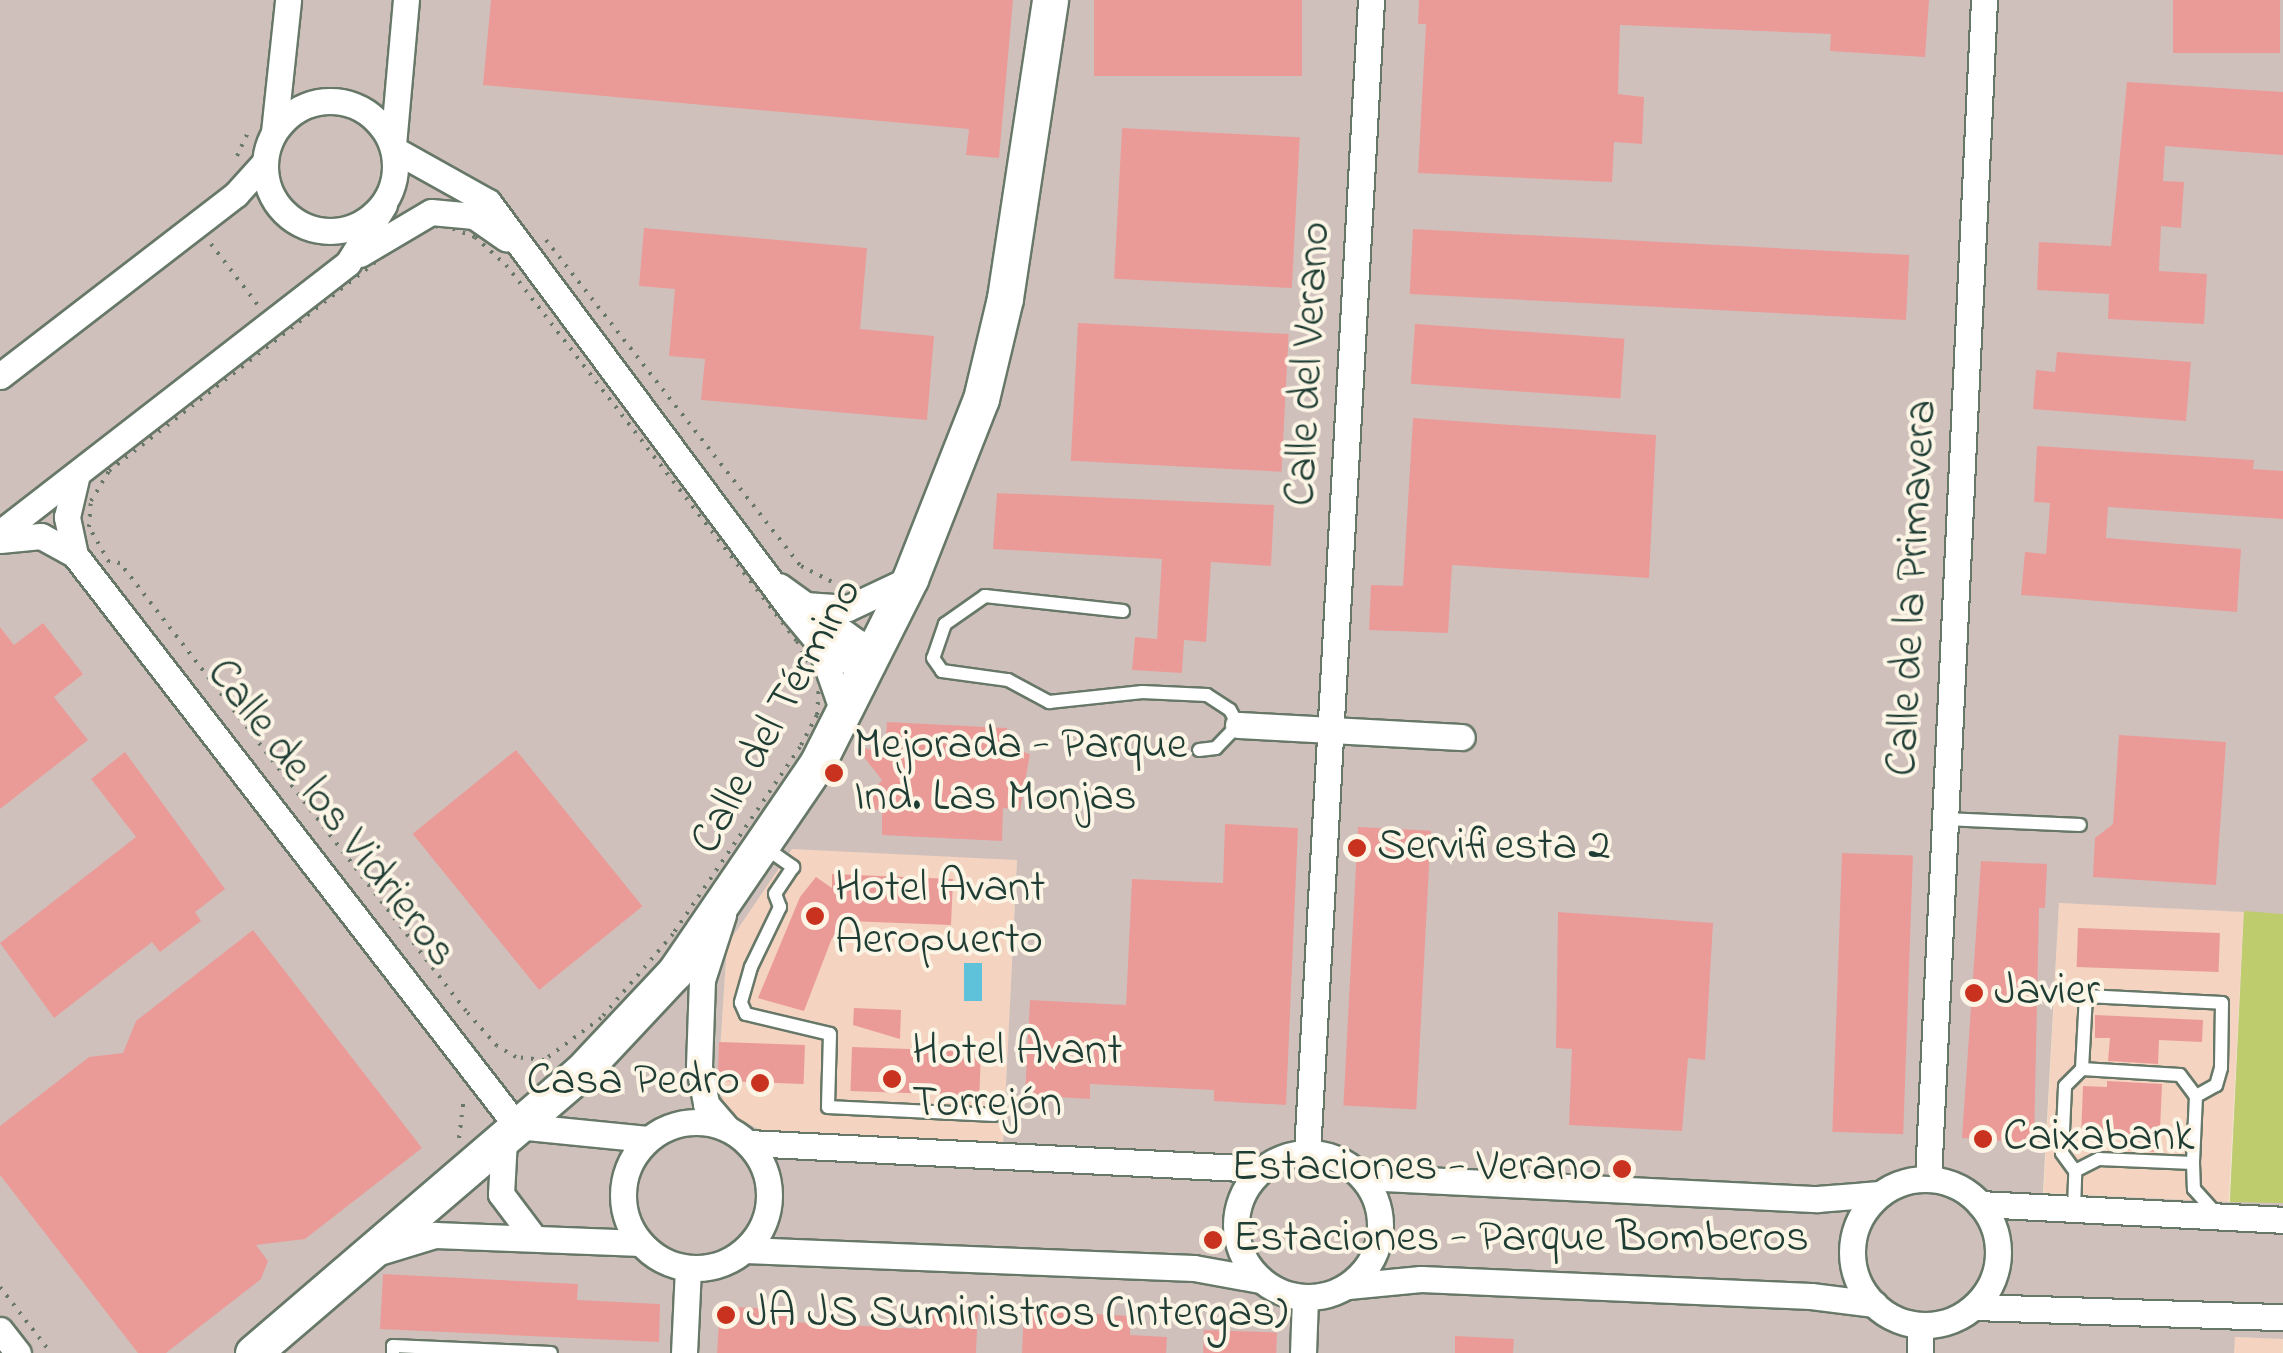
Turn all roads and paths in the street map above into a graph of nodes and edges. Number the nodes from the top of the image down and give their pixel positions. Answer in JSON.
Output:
{"nodes":[{"id":1,"x":288,"y":0,"type":"edge"},
{"id":2,"x":406,"y":0,"type":"edge"},
{"id":3,"x":1050,"y":0,"type":"edge"},
{"id":4,"x":1370,"y":0,"type":"edge"},
{"id":5,"x":1984,"y":0,"type":"edge"},
{"id":6,"x":254,"y":114,"type":"dead end"},
{"id":7,"x":274,"y":132,"type":"junction"},
{"id":8,"x":394,"y":147,"type":"junction"},
{"id":9,"x":264,"y":163,"type":"junction"},
{"id":10,"x":229,"y":167,"type":"dead end"},
{"id":11,"x":384,"y":205,"type":"junction"},
{"id":12,"x":195,"y":224,"type":"junction"},
{"id":13,"x":528,"y":246,"type":"junction"},
{"id":14,"x":348,"y":263,"type":"junction"},
{"id":15,"x":276,"y":328,"type":"junction"},
{"id":16,"x":0,"y":376,"type":"edge"},
{"id":17,"x":77,"y":474,"type":"junction"},
{"id":18,"x":0,"y":536,"type":"edge"},
{"id":19,"x":75,"y":555,"type":"junction"},
{"id":20,"x":910,"y":579,"type":"junction"},
{"id":21,"x":834,"y":582,"type":"dead end"},
{"id":22,"x":779,"y":586,"type":"junction"},
{"id":23,"x":805,"y":605,"type":"junction"},
{"id":24,"x":1123,"y":611,"type":"dead end"},
{"id":25,"x":819,"y":643,"type":"junction"},
{"id":26,"x":868,"y":660,"type":"junction"},
{"id":27,"x":843,"y":712,"type":"junction"},
{"id":28,"x":1238,"y":725,"type":"junction"},
{"id":29,"x":1334,"y":732,"type":"junction"},
{"id":30,"x":1462,"y":737,"type":"dead end"},
{"id":31,"x":1200,"y":750,"type":"dead end"},
{"id":32,"x":1945,"y":819,"type":"junction"},
{"id":33,"x":2080,"y":825,"type":"dead end"},
{"id":34,"x":763,"y":846,"type":"junction"},
{"id":35,"x":727,"y":903,"type":"junction"},
{"id":36,"x":2082,"y":1069,"type":"junction"},
{"id":37,"x":463,"y":1092,"type":"dead end"},
{"id":38,"x":2196,"y":1096,"type":"junction"},
{"id":39,"x":994,"y":1115,"type":"dead end"},
{"id":40,"x":510,"y":1133,"type":"junction"},
{"id":41,"x":738,"y":1135,"type":"junction"},
{"id":42,"x":647,"y":1139,"type":"junction"},
{"id":43,"x":455,"y":1146,"type":"dead end"},
{"id":44,"x":1307,"y":1152,"type":"junction"},
{"id":45,"x":2194,"y":1163,"type":"junction"},
{"id":46,"x":1261,"y":1168,"type":"junction"},
{"id":47,"x":2075,"y":1171,"type":"junction"},
{"id":48,"x":1363,"y":1176,"type":"junction"},
{"id":49,"x":1928,"y":1179,"type":"junction"},
{"id":50,"x":1880,"y":1194,"type":"junction"},
{"id":51,"x":1980,"y":1204,"type":"junction"},
{"id":52,"x":2074,"y":1210,"type":"junction"},
{"id":53,"x":2220,"y":1218,"type":"junction"},
{"id":54,"x":2283,"y":1220,"type":"edge"},
{"id":55,"x":534,"y":1238,"type":"junction"},
{"id":56,"x":641,"y":1243,"type":"junction"},
{"id":57,"x":745,"y":1250,"type":"junction"},
{"id":58,"x":362,"y":1256,"type":"junction"},
{"id":59,"x":688,"y":1268,"type":"junction"},
{"id":60,"x":1260,"y":1280,"type":"junction"},
{"id":61,"x":1348,"y":1286,"type":"junction"},
{"id":62,"x":0,"y":1287,"type":"edge"},
{"id":63,"x":1306,"y":1298,"type":"junction"},
{"id":64,"x":1874,"y":1304,"type":"junction"},
{"id":65,"x":1974,"y":1307,"type":"junction"},
{"id":66,"x":2283,"y":1317,"type":"edge"},
{"id":67,"x":1920,"y":1326,"type":"junction"},
{"id":68,"x":0,"y":1330,"type":"edge"},
{"id":69,"x":18,"y":1353,"type":"edge"},
{"id":70,"x":51,"y":1353,"type":"edge"},
{"id":71,"x":252,"y":1353,"type":"edge"},
{"id":72,"x":393,"y":1353,"type":"edge"},
{"id":73,"x":551,"y":1353,"type":"edge"},
{"id":74,"x":684,"y":1353,"type":"edge"},
{"id":75,"x":1303,"y":1353,"type":"edge"},
{"id":76,"x":1920,"y":1353,"type":"edge"}],
"edges":[{"from":1,"to":7,"type":"street"},
{"from":2,"to":8,"type":"street"},
{"from":3,"to":20,"type":"street","name":"Calle del Término"},
{"from":4,"to":29,"type":"street","name":"Calle del Verano"},
{"from":5,"to":32,"type":"street","name":"Calle de la Primavera"},
{"from":6,"to":10,"type":"path"},
{"from":7,"to":8,"type":"street"},
{"from":7,"to":9,"type":"street"},
{"from":8,"to":11,"type":"street"},
{"from":8,"to":13,"type":"street"},
{"from":9,"to":11,"type":"street"},
{"from":9,"to":12,"type":"street"},
{"from":11,"to":14,"type":"street"},
{"from":12,"to":15,"type":"path"},
{"from":12,"to":16,"type":"street"},
{"from":13,"to":14,"type":"street"},
{"from":13,"to":21,"type":"path"},
{"from":13,"to":22,"type":"street"},
{"from":14,"to":15,"type":"street"},
{"from":15,"to":15,"type":"path"},
{"from":15,"to":17,"type":"street"},
{"from":17,"to":18,"type":"street"},
{"from":17,"to":19,"type":"street"},
{"from":18,"to":19,"type":"street"},
{"from":19,"to":40,"type":"street","name":"Calle de los Vidrieros"},
{"from":20,"to":23,"type":"street"},
{"from":20,"to":26,"type":"street","name":"Calle del Término"},
{"from":22,"to":23,"type":"street"},
{"from":22,"to":25,"type":"street"},
{"from":23,"to":26,"type":"street"},
{"from":24,"to":28,"type":"lane"},
{"from":25,"to":26,"type":"street"},
{"from":25,"to":27,"type":"street"},
{"from":26,"to":27,"type":"street","name":"Calle del Término"},
{"from":27,"to":34,"type":"street","name":"Calle del Término"},
{"from":28,"to":29,"type":"street"},
{"from":28,"to":31,"type":"lane"},
{"from":29,"to":30,"type":"street"},
{"from":29,"to":44,"type":"street","name":"Calle del Verano"},
{"from":32,"to":33,"type":"lane"},
{"from":32,"to":49,"type":"street","name":"Calle de la Primavera"},
{"from":34,"to":35,"type":"street","name":"Calle del Término"},
{"from":34,"to":39,"type":"lane"},
{"from":35,"to":40,"type":"street","name":"Calle del Término"},
{"from":35,"to":41,"type":"street"},
{"from":36,"to":38,"type":"lane"},
{"from":36,"to":38,"type":"lane"},
{"from":36,"to":47,"type":"lane"},
{"from":37,"to":43,"type":"path"},
{"from":38,"to":45,"type":"lane"},
{"from":40,"to":42,"type":"street"},
{"from":40,"to":55,"type":"street"},
{"from":40,"to":58,"type":"street","name":"Calle del Término"},
{"from":41,"to":42,"type":"street"},
{"from":41,"to":46,"type":"street"},
{"from":41,"to":57,"type":"street"},
{"from":42,"to":56,"type":"street"},
{"from":44,"to":46,"type":"street"},
{"from":44,"to":48,"type":"street"},
{"from":45,"to":47,"type":"lane"},
{"from":45,"to":53,"type":"lane"},
{"from":46,"to":60,"type":"street"},
{"from":47,"to":52,"type":"lane"},
{"from":48,"to":50,"type":"street"},
{"from":48,"to":61,"type":"street"},
{"from":49,"to":50,"type":"street"},
{"from":49,"to":51,"type":"street"},
{"from":50,"to":64,"type":"street"},
{"from":51,"to":52,"type":"street"},
{"from":51,"to":65,"type":"street"},
{"from":52,"to":53,"type":"street"},
{"from":53,"to":54,"type":"street"},
{"from":55,"to":56,"type":"street"},
{"from":55,"to":58,"type":"street"},
{"from":56,"to":59,"type":"street"},
{"from":57,"to":59,"type":"street"},
{"from":57,"to":60,"type":"street"},
{"from":58,"to":71,"type":"street","name":"Calle del Término"},
{"from":59,"to":74,"type":"street"},
{"from":60,"to":63,"type":"street"},
{"from":61,"to":63,"type":"street"},
{"from":61,"to":64,"type":"street"},
{"from":62,"to":70,"type":"path"},
{"from":63,"to":75,"type":"street"},
{"from":64,"to":67,"type":"street"},
{"from":65,"to":66,"type":"street"},
{"from":65,"to":67,"type":"street"},
{"from":67,"to":76,"type":"street"},
{"from":68,"to":69,"type":"street"},
{"from":72,"to":73,"type":"lane"}]}
